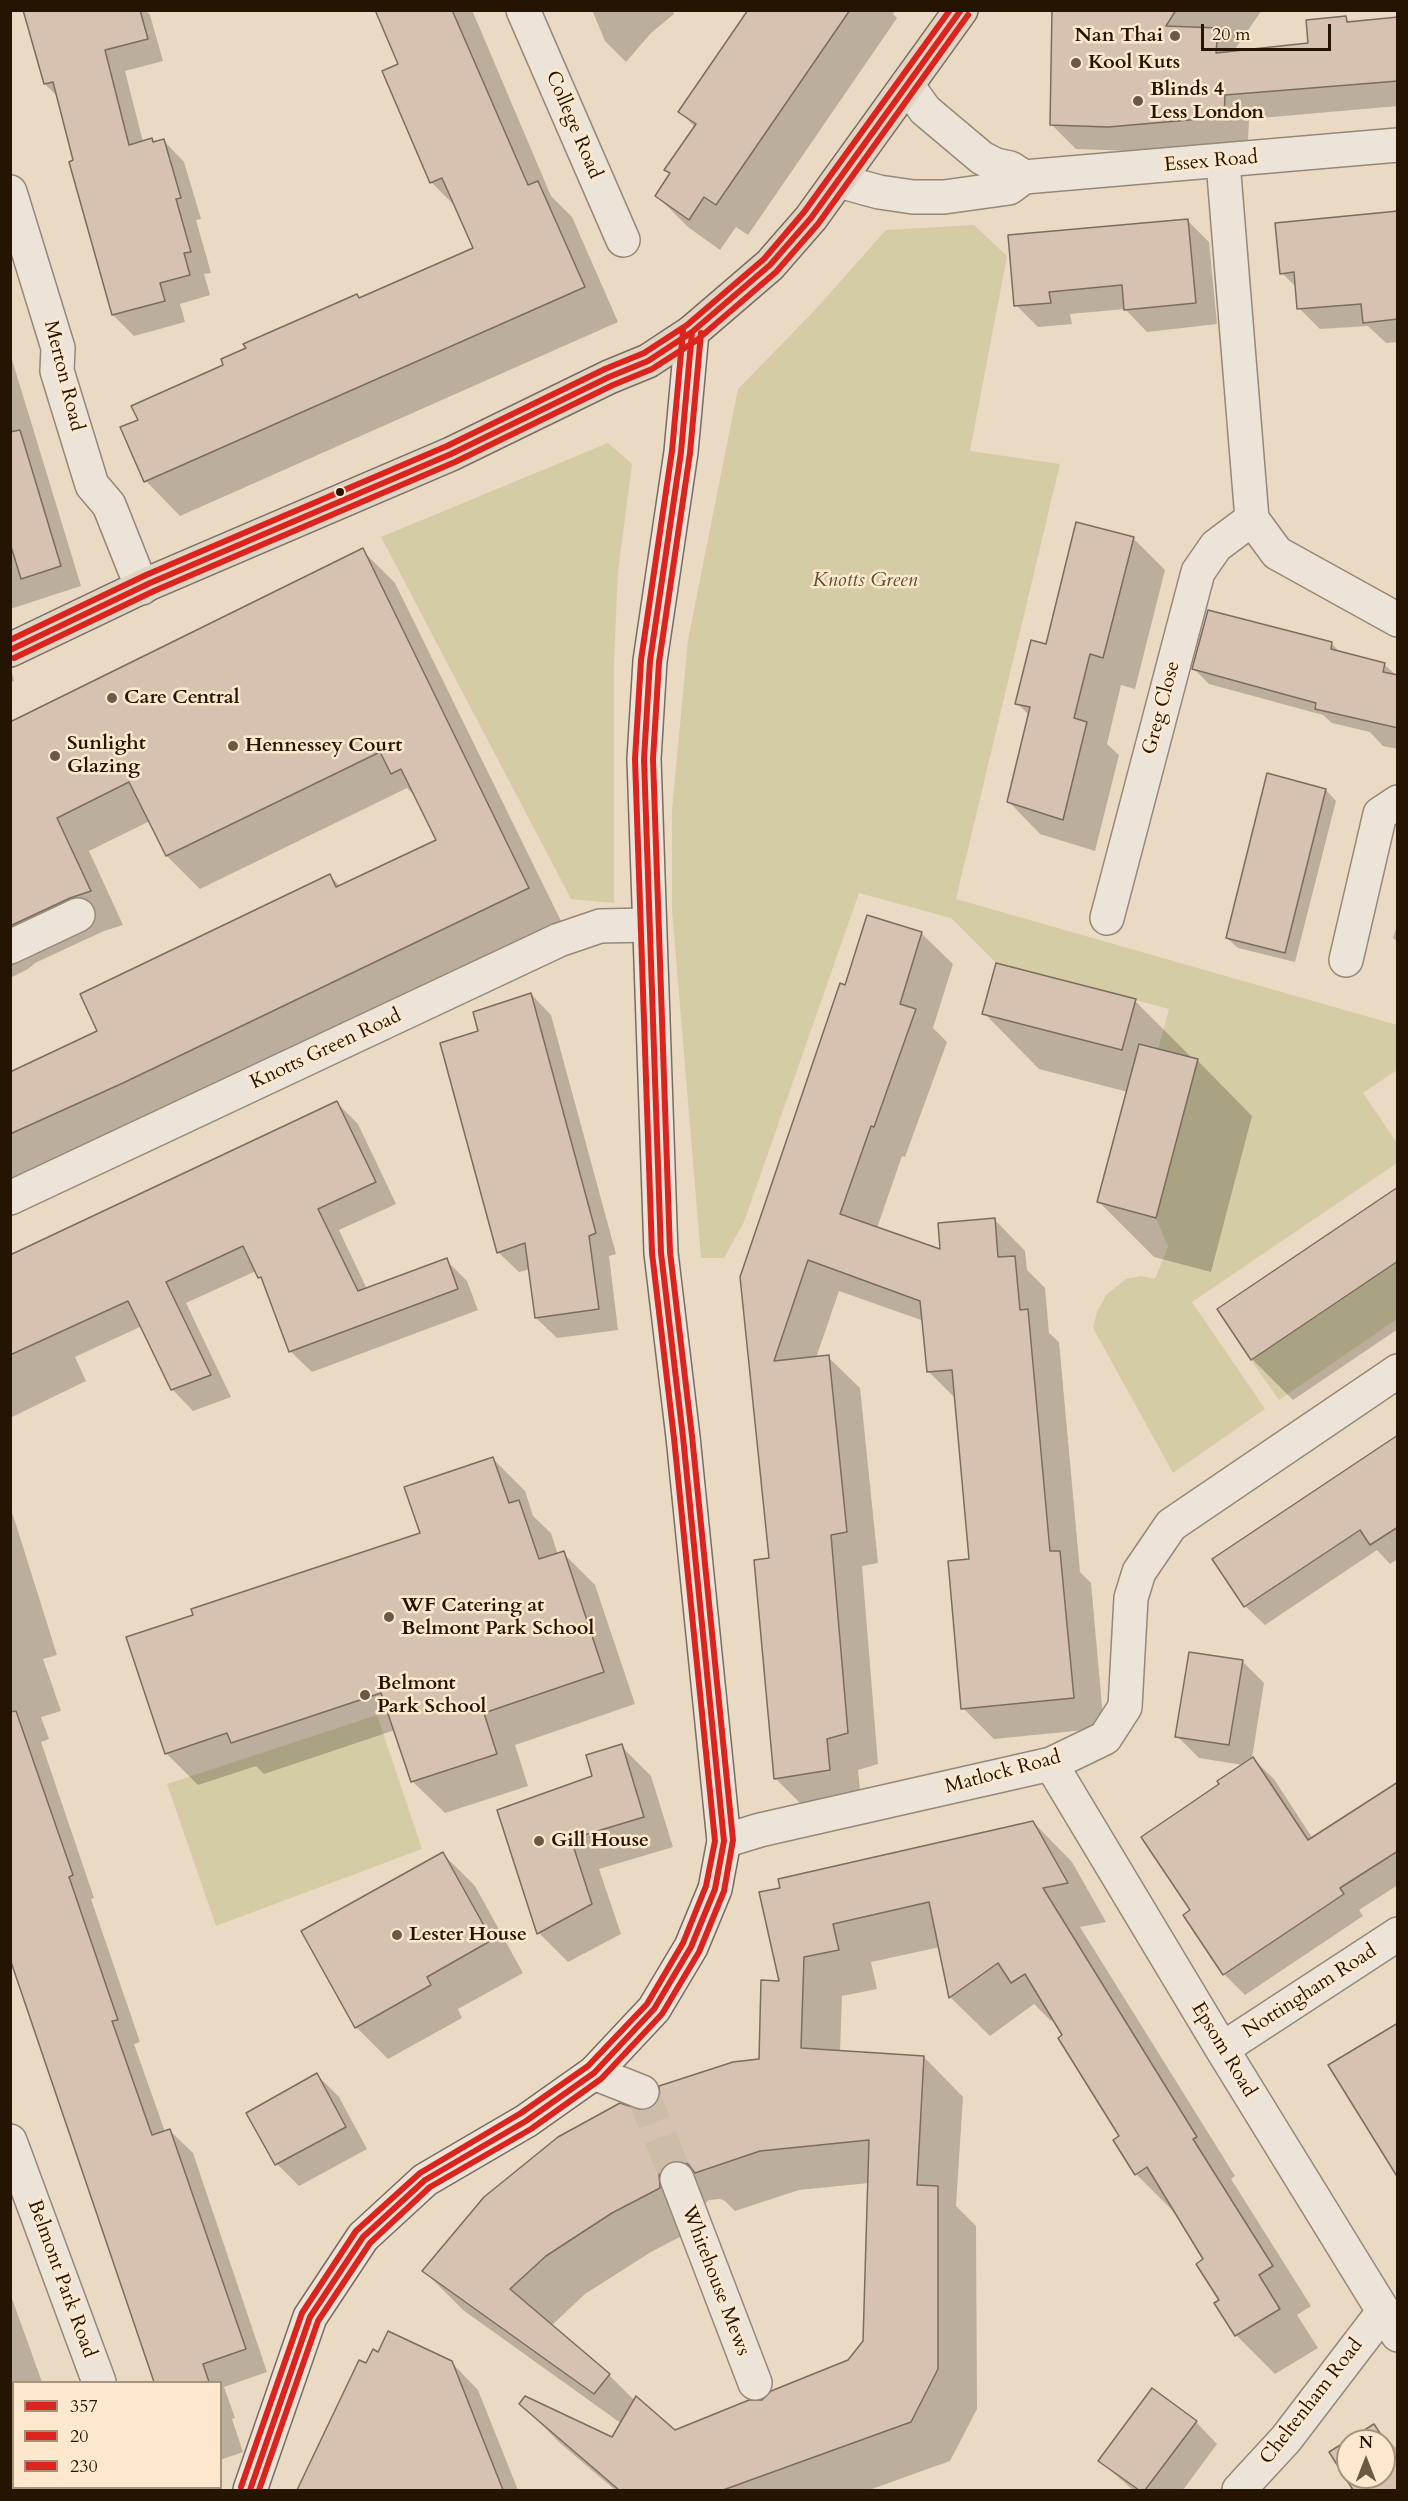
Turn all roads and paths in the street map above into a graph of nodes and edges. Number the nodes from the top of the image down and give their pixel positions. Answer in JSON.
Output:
{"nodes":[{"id":1,"x":524,"y":10,"type":"edge"},
{"id":2,"x":961,"y":10,"type":"edge"},
{"id":3,"x":907,"y":85,"type":"junction"},
{"id":4,"x":1398,"y":145,"type":"edge"},
{"id":5,"x":1223,"y":162,"type":"junction"},
{"id":6,"x":1024,"y":177,"type":"junction"},
{"id":7,"x":839,"y":181,"type":"junction"},
{"id":8,"x":10,"y":192,"type":"edge"},
{"id":9,"x":623,"y":240,"type":"dead end"},
{"id":10,"x":693,"y":332,"type":"junction"},
{"id":11,"x":1252,"y":519,"type":"junction"},
{"id":12,"x":142,"y":588,"type":"junction"},
{"id":13,"x":1398,"y":620,"type":"edge"},
{"id":14,"x":10,"y":650,"type":"edge"},
{"id":15,"x":1398,"y":802,"type":"edge"},
{"id":16,"x":78,"y":915,"type":"dead end"},
{"id":17,"x":1107,"y":918,"type":"dead end"},
{"id":18,"x":648,"y":925,"type":"junction"},
{"id":19,"x":10,"y":946,"type":"edge"},
{"id":20,"x":1346,"y":960,"type":"dead end"},
{"id":21,"x":10,"y":1198,"type":"edge"},
{"id":22,"x":1398,"y":1371,"type":"edge"},
{"id":23,"x":1052,"y":1764,"type":"junction"},
{"id":24,"x":724,"y":1841,"type":"junction"},
{"id":25,"x":1398,"y":1934,"type":"edge"},
{"id":26,"x":1222,"y":2049,"type":"junction"},
{"id":27,"x":594,"y":2073,"type":"junction"},
{"id":28,"x":642,"y":2092,"type":"dead end"},
{"id":29,"x":10,"y":2141,"type":"edge"},
{"id":30,"x":677,"y":2179,"type":"tunnel mouth"},
{"id":31,"x":1390,"y":2323,"type":"edge"},
{"id":32,"x":99,"y":2381,"type":"edge"},
{"id":33,"x":755,"y":2383,"type":"dead end"},
{"id":34,"x":250,"y":2490,"type":"edge"},
{"id":35,"x":1239,"y":2490,"type":"edge"}],
"edges":[{"from":1,"to":9,"type":"street","name":"College Road"},
{"from":2,"to":3,"type":"main road"},
{"from":3,"to":6,"type":"street","name":"Essex Road"},
{"from":3,"to":7,"type":"main road"},
{"from":4,"to":5,"type":"street","name":"Essex Road"},
{"from":5,"to":6,"type":"street","name":"Essex Road"},
{"from":5,"to":11,"type":"street"},
{"from":6,"to":7,"type":"street","name":"Essex Road"},
{"from":7,"to":10,"type":"main road"},
{"from":8,"to":12,"type":"street","name":"Merton Road"},
{"from":10,"to":12,"type":"main road"},
{"from":10,"to":18,"type":"street"},
{"from":11,"to":13,"type":"street"},
{"from":11,"to":17,"type":"street","name":"Greg Close"},
{"from":12,"to":14,"type":"main road"},
{"from":15,"to":20,"type":"street"},
{"from":16,"to":19,"type":"street"},
{"from":18,"to":21,"type":"street","name":"Knotts Green Road"},
{"from":18,"to":24,"type":"street"},
{"from":22,"to":23,"type":"street","name":"Matlock Road"},
{"from":23,"to":24,"type":"street","name":"Matlock Road"},
{"from":23,"to":26,"type":"street","name":"Epsom Road"},
{"from":24,"to":27,"type":"street"},
{"from":25,"to":26,"type":"street","name":"Nottingham Road"},
{"from":26,"to":31,"type":"street","name":"Epsom Road"},
{"from":27,"to":28,"type":"street"},
{"from":27,"to":34,"type":"street"},
{"from":29,"to":32,"type":"street","name":"Belmont Park Road"},
{"from":30,"to":33,"type":"street","name":"Whitehouse Mews"},
{"from":31,"to":35,"type":"street","name":"Cheltenham Road"}]}
